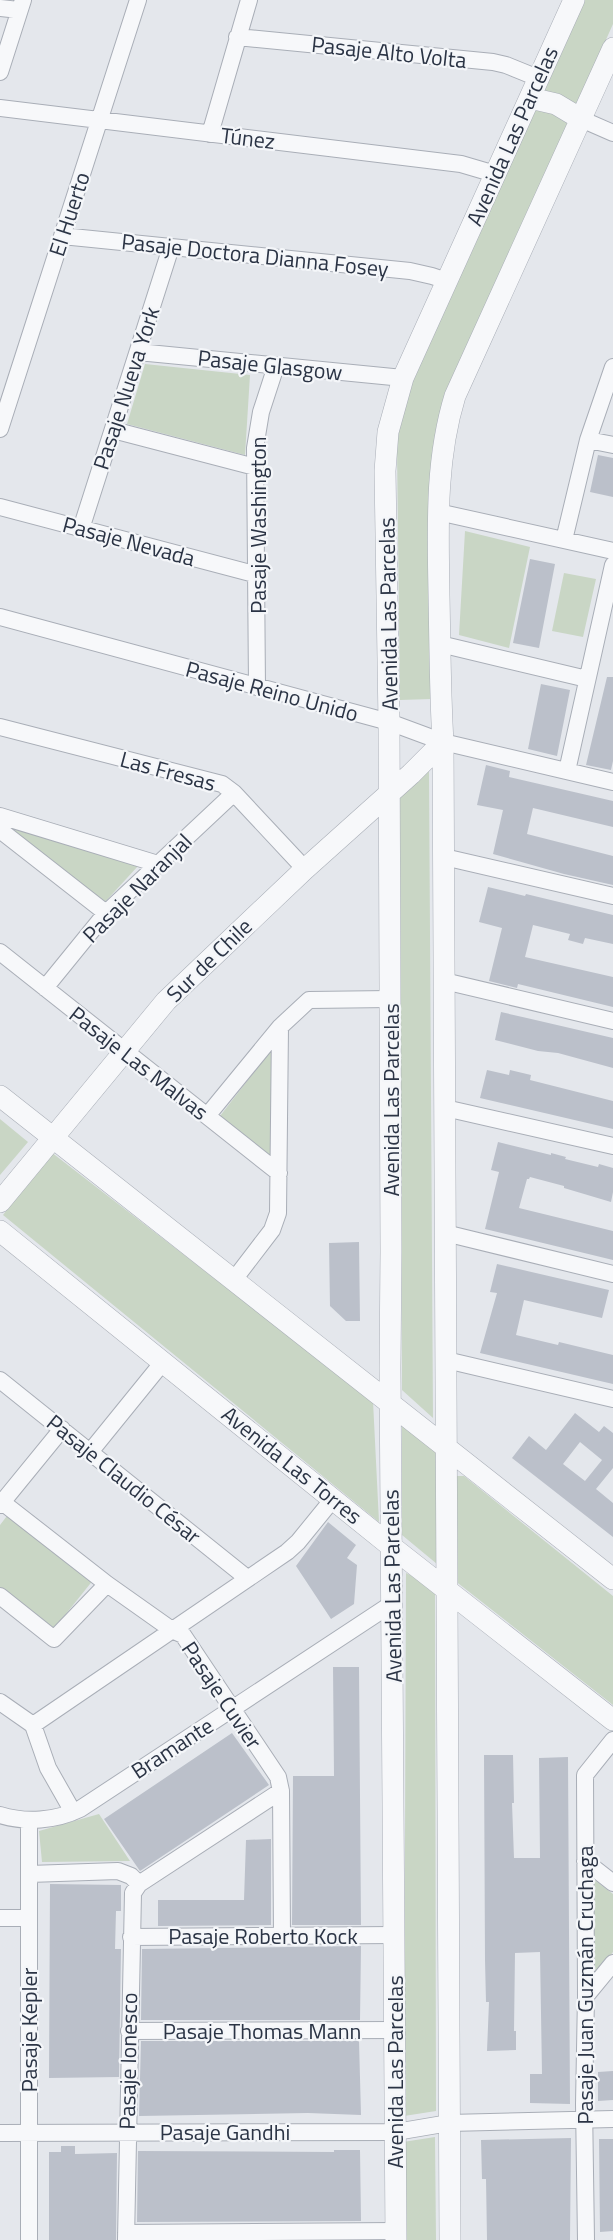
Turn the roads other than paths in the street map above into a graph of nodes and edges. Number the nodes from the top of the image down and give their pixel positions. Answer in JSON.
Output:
{"nodes":[{"id":1,"x":138,"y":0,"type":"edge"},
{"id":2,"x":249,"y":0,"type":"edge"},
{"id":3,"x":574,"y":0,"type":"edge"},
{"id":4,"x":21,"y":5,"type":"edge"},
{"id":5,"x":0,"y":8,"type":"edge"},
{"id":6,"x":237,"y":37,"type":"junction"},
{"id":7,"x":613,"y":48,"type":"edge"},
{"id":8,"x":0,"y":72,"type":"edge"},
{"id":9,"x":538,"y":78,"type":"junction"},
{"id":10,"x":530,"y":98,"type":"junction"},
{"id":11,"x":0,"y":108,"type":"edge"},
{"id":12,"x":581,"y":118,"type":"junction"},
{"id":13,"x":99,"y":119,"type":"junction"},
{"id":14,"x":613,"y":133,"type":"edge"},
{"id":15,"x":210,"y":134,"type":"junction"},
{"id":16,"x":495,"y":174,"type":"junction"},
{"id":17,"x":62,"y":236,"type":"junction"},
{"id":18,"x":171,"y":247,"type":"junction"},
{"id":19,"x":447,"y":282,"type":"junction"},
{"id":20,"x":138,"y":352,"type":"junction"},
{"id":21,"x":276,"y":366,"type":"junction"},
{"id":22,"x":613,"y":367,"type":"edge"},
{"id":23,"x":403,"y":378,"type":"junction"},
{"id":24,"x":0,"y":429,"type":"edge"},
{"id":25,"x":113,"y":430,"type":"junction"},
{"id":26,"x":588,"y":440,"type":"junction"},
{"id":27,"x":613,"y":445,"type":"edge"},
{"id":28,"x":255,"y":467,"type":"junction"},
{"id":29,"x":0,"y":507,"type":"edge"},
{"id":30,"x":438,"y":512,"type":"junction"},
{"id":31,"x":81,"y":529,"type":"junction"},
{"id":32,"x":564,"y":540,"type":"junction"},
{"id":33,"x":613,"y":551,"type":"edge"},
{"id":34,"x":613,"y":565,"type":"edge"},
{"id":35,"x":258,"y":576,"type":"junction"},
{"id":36,"x":0,"y":617,"type":"edge"},
{"id":37,"x":440,"y":644,"type":"junction"},
{"id":38,"x":587,"y":679,"type":"junction"},
{"id":39,"x":258,"y":687,"type":"junction"},
{"id":40,"x":389,"y":722,"type":"junction"},
{"id":41,"x":0,"y":727,"type":"edge"},
{"id":42,"x":443,"y":742,"type":"junction"},
{"id":43,"x":567,"y":771,"type":"junction"},
{"id":44,"x":613,"y":782,"type":"edge"},
{"id":45,"x":234,"y":793,"type":"junction"},
{"id":46,"x":389,"y":794,"type":"junction"},
{"id":47,"x":0,"y":816,"type":"edge"},
{"id":48,"x":0,"y":830,"type":"edge"},
{"id":49,"x":444,"y":857,"type":"junction"},
{"id":50,"x":158,"y":864,"type":"junction"},
{"id":51,"x":305,"y":869,"type":"junction"},
{"id":52,"x":613,"y":896,"type":"edge"},
{"id":53,"x":106,"y":913,"type":"junction"},
{"id":54,"x":0,"y":952,"type":"edge"},
{"id":55,"x":444,"y":981,"type":"junction"},
{"id":56,"x":45,"y":988,"type":"junction"},
{"id":57,"x":390,"y":999,"type":"junction"},
{"id":58,"x":613,"y":1021,"type":"edge"},
{"id":59,"x":280,"y":1027,"type":"junction"},
{"id":60,"x":124,"y":1051,"type":"junction"},
{"id":61,"x":0,"y":1096,"type":"edge"},
{"id":62,"x":445,"y":1108,"type":"junction"},
{"id":63,"x":207,"y":1116,"type":"junction"},
{"id":64,"x":52,"y":1138,"type":"junction"},
{"id":65,"x":613,"y":1146,"type":"edge"},
{"id":66,"x":279,"y":1173,"type":"junction"},
{"id":67,"x":0,"y":1202,"type":"edge"},
{"id":68,"x":0,"y":1231,"type":"edge"},
{"id":69,"x":445,"y":1233,"type":"junction"},
{"id":70,"x":613,"y":1274,"type":"edge"},
{"id":71,"x":233,"y":1281,"type":"junction"},
{"id":72,"x":446,"y":1360,"type":"junction"},
{"id":73,"x":163,"y":1362,"type":"junction"},
{"id":74,"x":0,"y":1380,"type":"edge"},
{"id":75,"x":596,"y":1395,"type":"junction"},
{"id":76,"x":613,"y":1399,"type":"edge"},
{"id":77,"x":390,"y":1403,"type":"junction"},
{"id":78,"x":613,"y":1409,"type":"edge"},
{"id":79,"x":62,"y":1429,"type":"junction"},
{"id":80,"x":446,"y":1448,"type":"junction"},
{"id":81,"x":90,"y":1452,"type":"junction"},
{"id":82,"x":333,"y":1499,"type":"junction"},
{"id":83,"x":1,"y":1503,"type":"edge"},
{"id":84,"x":392,"y":1547,"type":"junction"},
{"id":85,"x":247,"y":1578,"type":"junction"},
{"id":86,"x":613,"y":1579,"type":"edge"},
{"id":87,"x":107,"y":1584,"type":"junction"},
{"id":88,"x":447,"y":1588,"type":"junction"},
{"id":89,"x":0,"y":1596,"type":"edge"},
{"id":90,"x":393,"y":1603,"type":"junction"},
{"id":91,"x":172,"y":1630,"type":"junction"},
{"id":92,"x":0,"y":1702,"type":"edge"},
{"id":93,"x":232,"y":1709,"type":"junction"},
{"id":94,"x":613,"y":1720,"type":"edge"},
{"id":95,"x":33,"y":1725,"type":"junction"},
{"id":96,"x":613,"y":1740,"type":"edge"},
{"id":97,"x":281,"y":1791,"type":"junction"},
{"id":98,"x":73,"y":1812,"type":"junction"},
{"id":99,"x":0,"y":1815,"type":"edge"},
{"id":100,"x":29,"y":1820,"type":"junction"},
{"id":101,"x":585,"y":1861,"type":"junction"},
{"id":102,"x":29,"y":1874,"type":"junction"},
{"id":103,"x":613,"y":1883,"type":"edge"},
{"id":104,"x":139,"y":1884,"type":"junction"},
{"id":105,"x":0,"y":1918,"type":"edge"},
{"id":106,"x":29,"y":1918,"type":"junction"},
{"id":107,"x":394,"y":1935,"type":"junction"},
{"id":108,"x":282,"y":1936,"type":"junction"},
{"id":109,"x":130,"y":1937,"type":"junction"},
{"id":110,"x":613,"y":1963,"type":"edge"},
{"id":111,"x":586,"y":1996,"type":"junction"},
{"id":112,"x":395,"y":2030,"type":"junction"},
{"id":113,"x":129,"y":2031,"type":"junction"},
{"id":114,"x":613,"y":2119,"type":"edge"},
{"id":115,"x":584,"y":2120,"type":"junction"},
{"id":116,"x":449,"y":2123,"type":"junction"},
{"id":117,"x":127,"y":2132,"type":"junction"},
{"id":118,"x":396,"y":2132,"type":"junction"},
{"id":119,"x":0,"y":2133,"type":"edge"},
{"id":120,"x":29,"y":2133,"type":"junction"},
{"id":121,"x":396,"y":2235,"type":"edge"},
{"id":122,"x":126,"y":2236,"type":"edge"},
{"id":123,"x":29,"y":2240,"type":"edge"},
{"id":124,"x":450,"y":2240,"type":"edge"},
{"id":125,"x":586,"y":2240,"type":"edge"}],
"edges":[{"from":1,"to":13,"type":"street","name":"El Huerto"},
{"from":2,"to":6,"type":"street"},
{"from":3,"to":9,"type":"street","name":"Avenida Las Parcelas"},
{"from":4,"to":5,"type":"street"},
{"from":4,"to":8,"type":"street"},
{"from":6,"to":9,"type":"street","name":"Pasaje Alto Volta"},
{"from":6,"to":15,"type":"street"},
{"from":7,"to":12,"type":"street"},
{"from":9,"to":10,"type":"street","name":"Avenida Las Parcelas"},
{"from":10,"to":12,"type":"street"},
{"from":10,"to":16,"type":"street","name":"Avenida Las Parcelas"},
{"from":11,"to":13,"type":"street","name":"Túnez"},
{"from":12,"to":14,"type":"street"},
{"from":12,"to":30,"type":"street"},
{"from":13,"to":15,"type":"street","name":"Túnez"},
{"from":13,"to":17,"type":"street","name":"El Huerto"},
{"from":15,"to":16,"type":"street","name":"Túnez"},
{"from":16,"to":19,"type":"street","name":"Avenida Las Parcelas"},
{"from":17,"to":18,"type":"street","name":"Pasaje Doctora Dianna Fosey"},
{"from":17,"to":24,"type":"street","name":"El Huerto"},
{"from":18,"to":19,"type":"street","name":"Pasaje Doctora Dianna Fosey"},
{"from":18,"to":20,"type":"street","name":"Pasaje Nueva York"},
{"from":19,"to":23,"type":"street","name":"Avenida Las Parcelas"},
{"from":20,"to":21,"type":"street","name":"Pasaje Glasgow"},
{"from":20,"to":25,"type":"street","name":"Pasaje Nueva York"},
{"from":21,"to":23,"type":"street","name":"Pasaje Glasgow"},
{"from":21,"to":28,"type":"street","name":"Pasaje Washington"},
{"from":22,"to":26,"type":"street"},
{"from":23,"to":40,"type":"street","name":"Avenida Las Parcelas"},
{"from":25,"to":28,"type":"street"},
{"from":25,"to":31,"type":"street","name":"Pasaje Nueva York"},
{"from":26,"to":27,"type":"street"},
{"from":26,"to":32,"type":"street"},
{"from":28,"to":35,"type":"street","name":"Pasaje Washington"},
{"from":29,"to":31,"type":"street","name":"Pasaje Nevada"},
{"from":30,"to":32,"type":"street"},
{"from":30,"to":37,"type":"street"},
{"from":31,"to":35,"type":"street","name":"Pasaje Nevada"},
{"from":32,"to":33,"type":"street"},
{"from":34,"to":38,"type":"street"},
{"from":35,"to":39,"type":"street","name":"Pasaje Washington"},
{"from":36,"to":39,"type":"street","name":"Pasaje Reino Unido"},
{"from":37,"to":38,"type":"street"},
{"from":37,"to":42,"type":"street"},
{"from":38,"to":43,"type":"street"},
{"from":39,"to":40,"type":"street","name":"Pasaje Reino Unido"},
{"from":40,"to":42,"type":"street","name":"Pasaje Reino Unido"},
{"from":40,"to":46,"type":"street","name":"Avenida Las Parcelas"},
{"from":41,"to":45,"type":"street","name":"Las Fresas"},
{"from":42,"to":43,"type":"street","name":"Pasaje Reino Unido"},
{"from":42,"to":46,"type":"street","name":"Sur de Chile"},
{"from":42,"to":49,"type":"street"},
{"from":43,"to":44,"type":"street","name":"Pasaje Reino Unido"},
{"from":45,"to":50,"type":"street","name":"Pasaje Naranjal"},
{"from":45,"to":51,"type":"street","name":"Las Fresas"},
{"from":46,"to":51,"type":"street","name":"Sur de Chile"},
{"from":46,"to":57,"type":"street","name":"Avenida Las Parcelas"},
{"from":47,"to":50,"type":"street"},
{"from":48,"to":53,"type":"street"},
{"from":49,"to":52,"type":"street"},
{"from":49,"to":55,"type":"street"},
{"from":50,"to":53,"type":"street","name":"Pasaje Naranjal"},
{"from":51,"to":60,"type":"street","name":"Sur de Chile"},
{"from":53,"to":56,"type":"street","name":"Pasaje Naranjal"},
{"from":54,"to":56,"type":"street","name":"Pasaje Las Malvas"},
{"from":55,"to":58,"type":"street"},
{"from":55,"to":62,"type":"street"},
{"from":56,"to":60,"type":"street","name":"Pasaje Las Malvas"},
{"from":57,"to":59,"type":"street"},
{"from":57,"to":77,"type":"street","name":"Avenida Las Parcelas"},
{"from":59,"to":63,"type":"street"},
{"from":59,"to":66,"type":"street"},
{"from":60,"to":63,"type":"street","name":"Pasaje Las Malvas"},
{"from":60,"to":64,"type":"street","name":"Sur de Chile"},
{"from":61,"to":64,"type":"street"},
{"from":62,"to":65,"type":"street"},
{"from":62,"to":69,"type":"street"},
{"from":63,"to":66,"type":"street","name":"Pasaje Las Malvas"},
{"from":64,"to":67,"type":"street","name":"Sur de Chile"},
{"from":64,"to":71,"type":"street"},
{"from":66,"to":71,"type":"street"},
{"from":68,"to":73,"type":"street","name":"Avenida Las Torres"},
{"from":69,"to":70,"type":"street"},
{"from":69,"to":72,"type":"street"},
{"from":71,"to":77,"type":"street"},
{"from":72,"to":75,"type":"street"},
{"from":72,"to":80,"type":"street"},
{"from":73,"to":81,"type":"street"},
{"from":73,"to":82,"type":"street","name":"Avenida Las Torres"},
{"from":74,"to":79,"type":"street","name":"Pasaje Claudio César"},
{"from":75,"to":76,"type":"street"},
{"from":75,"to":78,"type":"street"},
{"from":77,"to":80,"type":"street"},
{"from":77,"to":84,"type":"street","name":"Avenida Las Parcelas"},
{"from":79,"to":81,"type":"street","name":"Pasaje Claudio César"},
{"from":79,"to":83,"type":"street"},
{"from":80,"to":86,"type":"street"},
{"from":80,"to":88,"type":"street"},
{"from":81,"to":85,"type":"street","name":"Pasaje Claudio César"},
{"from":82,"to":84,"type":"street","name":"Avenida Las Torres"},
{"from":82,"to":85,"type":"street"},
{"from":83,"to":87,"type":"street","name":"Pasaje Cuvier"},
{"from":84,"to":88,"type":"street","name":"Avenida Las Torres"},
{"from":84,"to":90,"type":"street","name":"Avenida Las Parcelas"},
{"from":85,"to":91,"type":"street"},
{"from":87,"to":89,"type":"street"},
{"from":87,"to":91,"type":"street","name":"Pasaje Cuvier"},
{"from":88,"to":94,"type":"street","name":"Avenida Las Torres"},
{"from":88,"to":116,"type":"street"},
{"from":90,"to":93,"type":"street","name":"Bramante"},
{"from":90,"to":107,"type":"street","name":"Avenida Las Parcelas"},
{"from":91,"to":93,"type":"street","name":"Pasaje Cuvier"},
{"from":91,"to":95,"type":"street"},
{"from":92,"to":95,"type":"street"},
{"from":93,"to":97,"type":"street","name":"Pasaje Cuvier"},
{"from":93,"to":98,"type":"street","name":"Bramante"},
{"from":95,"to":98,"type":"street"},
{"from":96,"to":101,"type":"street","name":"Pasaje Juan Guzmán Cruchaga"},
{"from":97,"to":104,"type":"street"},
{"from":97,"to":108,"type":"street","name":"Pasaje Cuvier"},
{"from":98,"to":100,"type":"street","name":"Bramante"},
{"from":99,"to":100,"type":"street","name":"Bramante"},
{"from":100,"to":102,"type":"street","name":"Pasaje Kepler"},
{"from":101,"to":103,"type":"street"},
{"from":101,"to":111,"type":"street","name":"Pasaje Juan Guzmán Cruchaga"},
{"from":102,"to":104,"type":"street"},
{"from":102,"to":106,"type":"street","name":"Pasaje Kepler"},
{"from":104,"to":109,"type":"street","name":"Pasaje Ionesco"},
{"from":105,"to":106,"type":"street"},
{"from":106,"to":120,"type":"street","name":"Pasaje Kepler"},
{"from":107,"to":108,"type":"street","name":"Pasaje Roberto Kock"},
{"from":107,"to":112,"type":"street","name":"Avenida Las Parcelas"},
{"from":108,"to":109,"type":"street","name":"Pasaje Roberto Kock"},
{"from":109,"to":113,"type":"street","name":"Pasaje Ionesco"},
{"from":110,"to":111,"type":"street"},
{"from":111,"to":115,"type":"street","name":"Pasaje Juan Guzmán Cruchaga"},
{"from":112,"to":113,"type":"street","name":"Pasaje Thomas Mann"},
{"from":112,"to":118,"type":"street","name":"Avenida Las Parcelas"},
{"from":113,"to":117,"type":"street","name":"Pasaje Ionesco"},
{"from":114,"to":115,"type":"street","name":"Pasaje Gandhi"},
{"from":115,"to":116,"type":"street","name":"Pasaje Gandhi"},
{"from":115,"to":125,"type":"street","name":"Pasaje Juan Guzmán Cruchaga"},
{"from":116,"to":118,"type":"street","name":"Pasaje Gandhi"},
{"from":116,"to":124,"type":"street"},
{"from":117,"to":118,"type":"street","name":"Pasaje Gandhi"},
{"from":117,"to":120,"type":"street","name":"Pasaje Gandhi"},
{"from":117,"to":122,"type":"street","name":"Pasaje Ionesco"},
{"from":118,"to":121,"type":"street","name":"Avenida Las Parcelas"},
{"from":119,"to":120,"type":"street","name":"Pasaje Gandhi"},
{"from":120,"to":123,"type":"street","name":"Pasaje Kepler"},
{"from":121,"to":122,"type":"street"}]}
